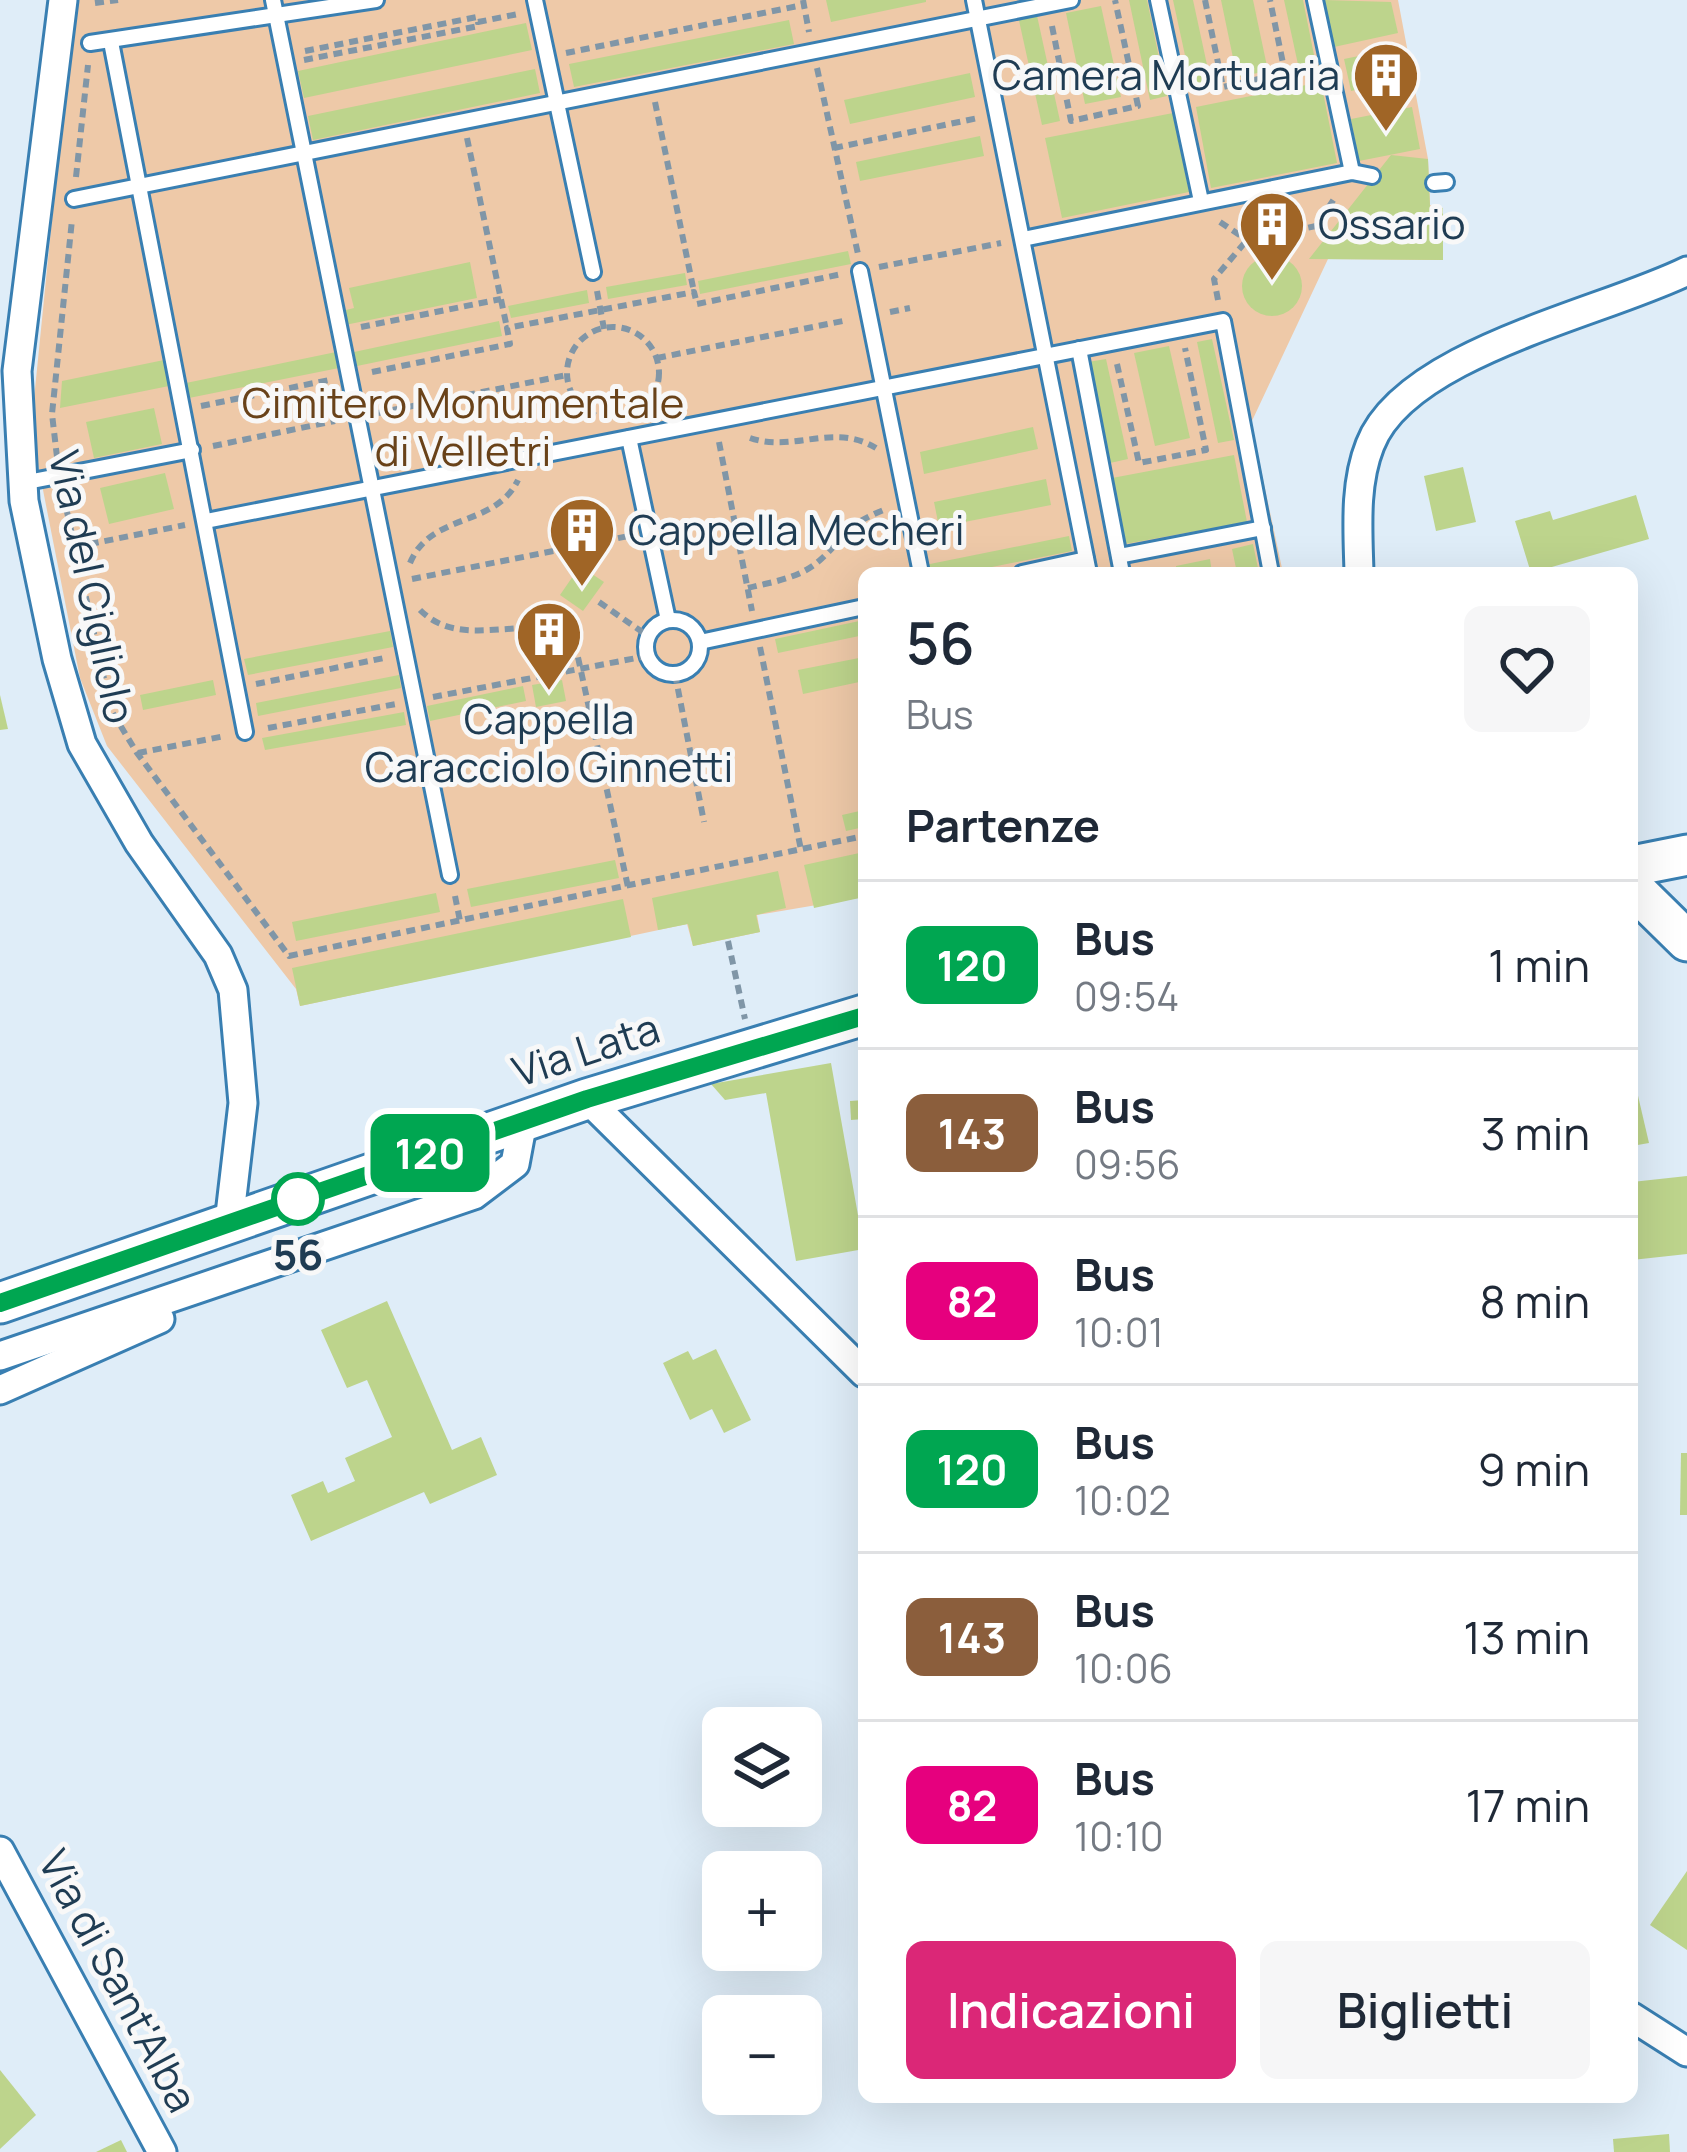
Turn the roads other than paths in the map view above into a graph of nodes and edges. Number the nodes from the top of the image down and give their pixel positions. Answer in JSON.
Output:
{"nodes":[{"id":1,"x":63,"y":0,"type":"edge"},
{"id":2,"x":376,"y":0,"type":"edge"},
{"id":3,"x":974,"y":0,"type":"edge"},
{"id":4,"x":1070,"y":0,"type":"edge"},
{"id":5,"x":1158,"y":0,"type":"edge"},
{"id":6,"x":1315,"y":0,"type":"edge"},
{"id":7,"x":537,"y":5,"type":"edge"},
{"id":8,"x":1010,"y":6,"type":"edge"},
{"id":9,"x":274,"y":8,"type":"edge"},
{"id":10,"x":978,"y":19,"type":"junction"},
{"id":11,"x":111,"y":42,"type":"junction"},
{"id":12,"x":90,"y":44,"type":"road end"},
{"id":13,"x":557,"y":100,"type":"junction"},
{"id":14,"x":303,"y":152,"type":"junction"},
{"id":15,"x":1352,"y":172,"type":"junction"},
{"id":16,"x":1372,"y":176,"type":"dead end"},
{"id":17,"x":139,"y":185,"type":"junction"},
{"id":18,"x":74,"y":199,"type":"road end"},
{"id":19,"x":1201,"y":202,"type":"junction"},
{"id":20,"x":1023,"y":239,"type":"junction"},
{"id":21,"x":860,"y":271,"type":"road end"},
{"id":22,"x":1687,"y":271,"type":"edge"},
{"id":23,"x":595,"y":280,"type":"road end"},
{"id":24,"x":1079,"y":349,"type":"junction"},
{"id":25,"x":1046,"y":356,"type":"junction"},
{"id":26,"x":882,"y":387,"type":"junction"},
{"id":27,"x":629,"y":437,"type":"junction"},
{"id":28,"x":192,"y":450,"type":"junction"},
{"id":29,"x":22,"y":483,"type":"junction"},
{"id":30,"x":372,"y":488,"type":"junction"},
{"id":31,"x":206,"y":521,"type":"junction"},
{"id":32,"x":1263,"y":528,"type":"junction"},
{"id":33,"x":1119,"y":556,"type":"junction"},
{"id":34,"x":1088,"y":566,"type":"edge"},
{"id":35,"x":921,"y":567,"type":"edge"},
{"id":36,"x":1121,"y":567,"type":"edge"},
{"id":37,"x":1270,"y":567,"type":"edge"},
{"id":38,"x":1359,"y":567,"type":"edge"},
{"id":39,"x":858,"y":608,"type":"edge"},
{"id":40,"x":668,"y":620,"type":"junction"},
{"id":41,"x":700,"y":642,"type":"junction"},
{"id":42,"x":245,"y":733,"type":"dead end"},
{"id":43,"x":1687,"y":856,"type":"edge"},
{"id":44,"x":1638,"y":865,"type":"edge"},
{"id":45,"x":450,"y":875,"type":"dead end"},
{"id":46,"x":1638,"y":893,"type":"edge"},
{"id":47,"x":1687,"y":941,"type":"edge"},
{"id":48,"x":858,"y":1018,"type":"edge"},
{"id":49,"x":587,"y":1099,"type":"junction"},
{"id":50,"x":523,"y":1121,"type":"junction"},
{"id":51,"x":229,"y":1223,"type":"junction"},
{"id":52,"x":209,"y":1288,"type":"junction"},
{"id":53,"x":0,"y":1303,"type":"edge"},
{"id":54,"x":0,"y":1356,"type":"edge"},
{"id":55,"x":858,"y":1367,"type":"edge"},
{"id":56,"x":0,"y":1390,"type":"edge"},
{"id":57,"x":0,"y":1851,"type":"edge"},
{"id":58,"x":1638,"y":2021,"type":"edge"},
{"id":59,"x":1687,"y":2053,"type":"edge"},
{"id":60,"x":162,"y":2152,"type":"edge"}],
"edges":[{"from":1,"to":29,"type":"street","name":"Via del Cigliolo"},
{"from":2,"to":9,"type":"lane"},
{"from":3,"to":10,"type":"lane"},
{"from":4,"to":8,"type":"lane"},
{"from":5,"to":19,"type":"lane"},
{"from":6,"to":15,"type":"lane"},
{"from":7,"to":13,"type":"lane"},
{"from":8,"to":10,"type":"lane"},
{"from":9,"to":11,"type":"lane"},
{"from":9,"to":14,"type":"lane"},
{"from":10,"to":13,"type":"lane"},
{"from":10,"to":20,"type":"lane"},
{"from":11,"to":12,"type":"lane"},
{"from":11,"to":17,"type":"lane"},
{"from":13,"to":14,"type":"lane"},
{"from":13,"to":23,"type":"lane"},
{"from":14,"to":17,"type":"lane"},
{"from":14,"to":30,"type":"lane"},
{"from":15,"to":16,"type":"lane"},
{"from":15,"to":19,"type":"lane"},
{"from":17,"to":18,"type":"lane"},
{"from":17,"to":28,"type":"lane"},
{"from":19,"to":20,"type":"lane"},
{"from":20,"to":25,"type":"lane"},
{"from":21,"to":26,"type":"lane"},
{"from":22,"to":38,"type":"street"},
{"from":24,"to":25,"type":"lane"},
{"from":24,"to":32,"type":"lane"},
{"from":24,"to":33,"type":"lane"},
{"from":25,"to":26,"type":"lane"},
{"from":25,"to":34,"type":"lane"},
{"from":26,"to":27,"type":"lane"},
{"from":26,"to":35,"type":"lane"},
{"from":27,"to":30,"type":"lane"},
{"from":27,"to":40,"type":"lane"},
{"from":28,"to":29,"type":"lane"},
{"from":28,"to":31,"type":"lane"},
{"from":29,"to":51,"type":"street","name":"Via del Cigliolo"},
{"from":30,"to":31,"type":"lane"},
{"from":30,"to":45,"type":"lane"},
{"from":31,"to":42,"type":"lane"},
{"from":32,"to":33,"type":"lane"},
{"from":32,"to":37,"type":"lane"},
{"from":33,"to":36,"type":"lane"},
{"from":39,"to":41,"type":"lane"},
{"from":40,"to":41,"type":"lane"},
{"from":40,"to":41,"type":"lane"},
{"from":43,"to":44,"type":"main road"},
{"from":46,"to":47,"type":"main road"},
{"from":48,"to":49,"type":"main road","name":"Via Lata"},
{"from":49,"to":50,"type":"main road","name":"Via Lata"},
{"from":49,"to":55,"type":"street"},
{"from":50,"to":51,"type":"main road","name":"Via Lata"},
{"from":50,"to":52,"type":"street"},
{"from":51,"to":53,"type":"main road","name":"Via Lata"},
{"from":52,"to":54,"type":"street"},
{"from":52,"to":56,"type":"street"},
{"from":57,"to":60,"type":"street","name":"Via di Sant'Alba"},
{"from":58,"to":59,"type":"street"}]}
